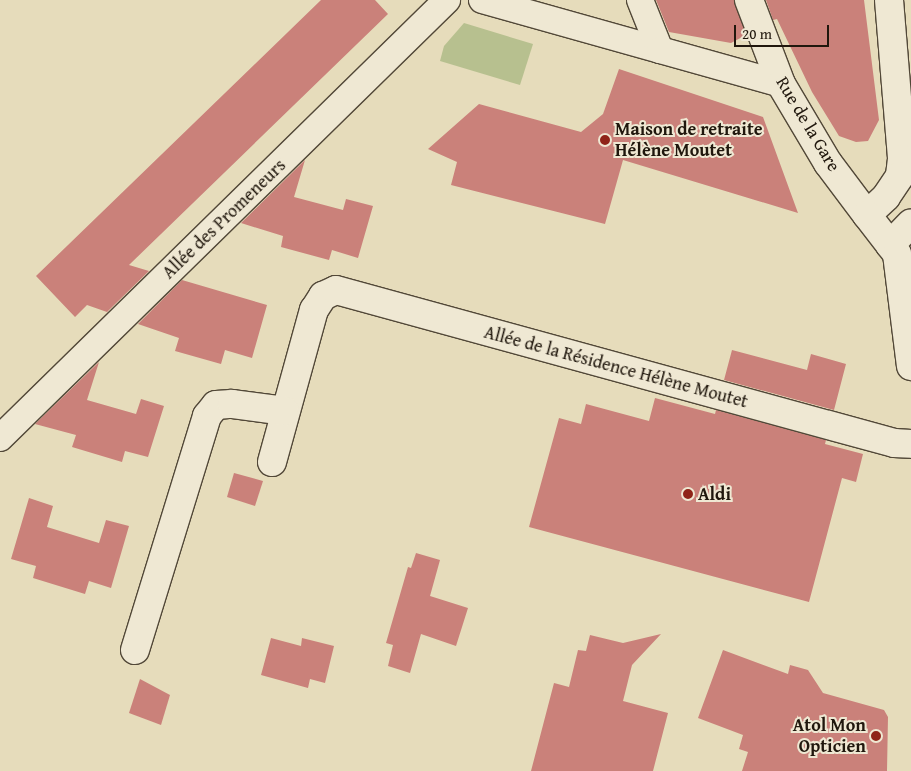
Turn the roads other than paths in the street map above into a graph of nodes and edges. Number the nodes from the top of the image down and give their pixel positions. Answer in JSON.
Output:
{"nodes":[{"id":1,"x":448,"y":0,"type":"edge"},
{"id":2,"x":482,"y":0,"type":"edge"},
{"id":3,"x":640,"y":0,"type":"edge"},
{"id":4,"x":749,"y":0,"type":"edge"},
{"id":5,"x":889,"y":0,"type":"edge"},
{"id":6,"x":660,"y":50,"type":"junction"},
{"id":7,"x":781,"y":84,"type":"junction"},
{"id":8,"x":867,"y":215,"type":"junction"},
{"id":9,"x":911,"y":223,"type":"edge"},
{"id":10,"x":890,"y":245,"type":"junction"},
{"id":11,"x":911,"y":366,"type":"edge"},
{"id":12,"x":285,"y":411,"type":"junction"},
{"id":13,"x":0,"y":438,"type":"edge"},
{"id":14,"x":911,"y":444,"type":"edge"},
{"id":15,"x":272,"y":462,"type":"dead end"},
{"id":16,"x":135,"y":650,"type":"dead end"}],
"edges":[{"from":1,"to":13,"type":"street","name":"Allée des Promeneurs"},
{"from":2,"to":6,"type":"street"},
{"from":3,"to":6,"type":"street"},
{"from":4,"to":7,"type":"street","name":"Rue de la Gare"},
{"from":5,"to":8,"type":"street"},
{"from":6,"to":7,"type":"street"},
{"from":7,"to":8,"type":"street","name":"Rue de la Gare"},
{"from":8,"to":10,"type":"street","name":"Rue de la Gare"},
{"from":9,"to":10,"type":"street"},
{"from":10,"to":11,"type":"street","name":"Rue de la Gare"},
{"from":12,"to":14,"type":"street","name":"Allée de la Résidence Hélène Moutet"},
{"from":12,"to":15,"type":"street"},
{"from":12,"to":16,"type":"street"}]}
